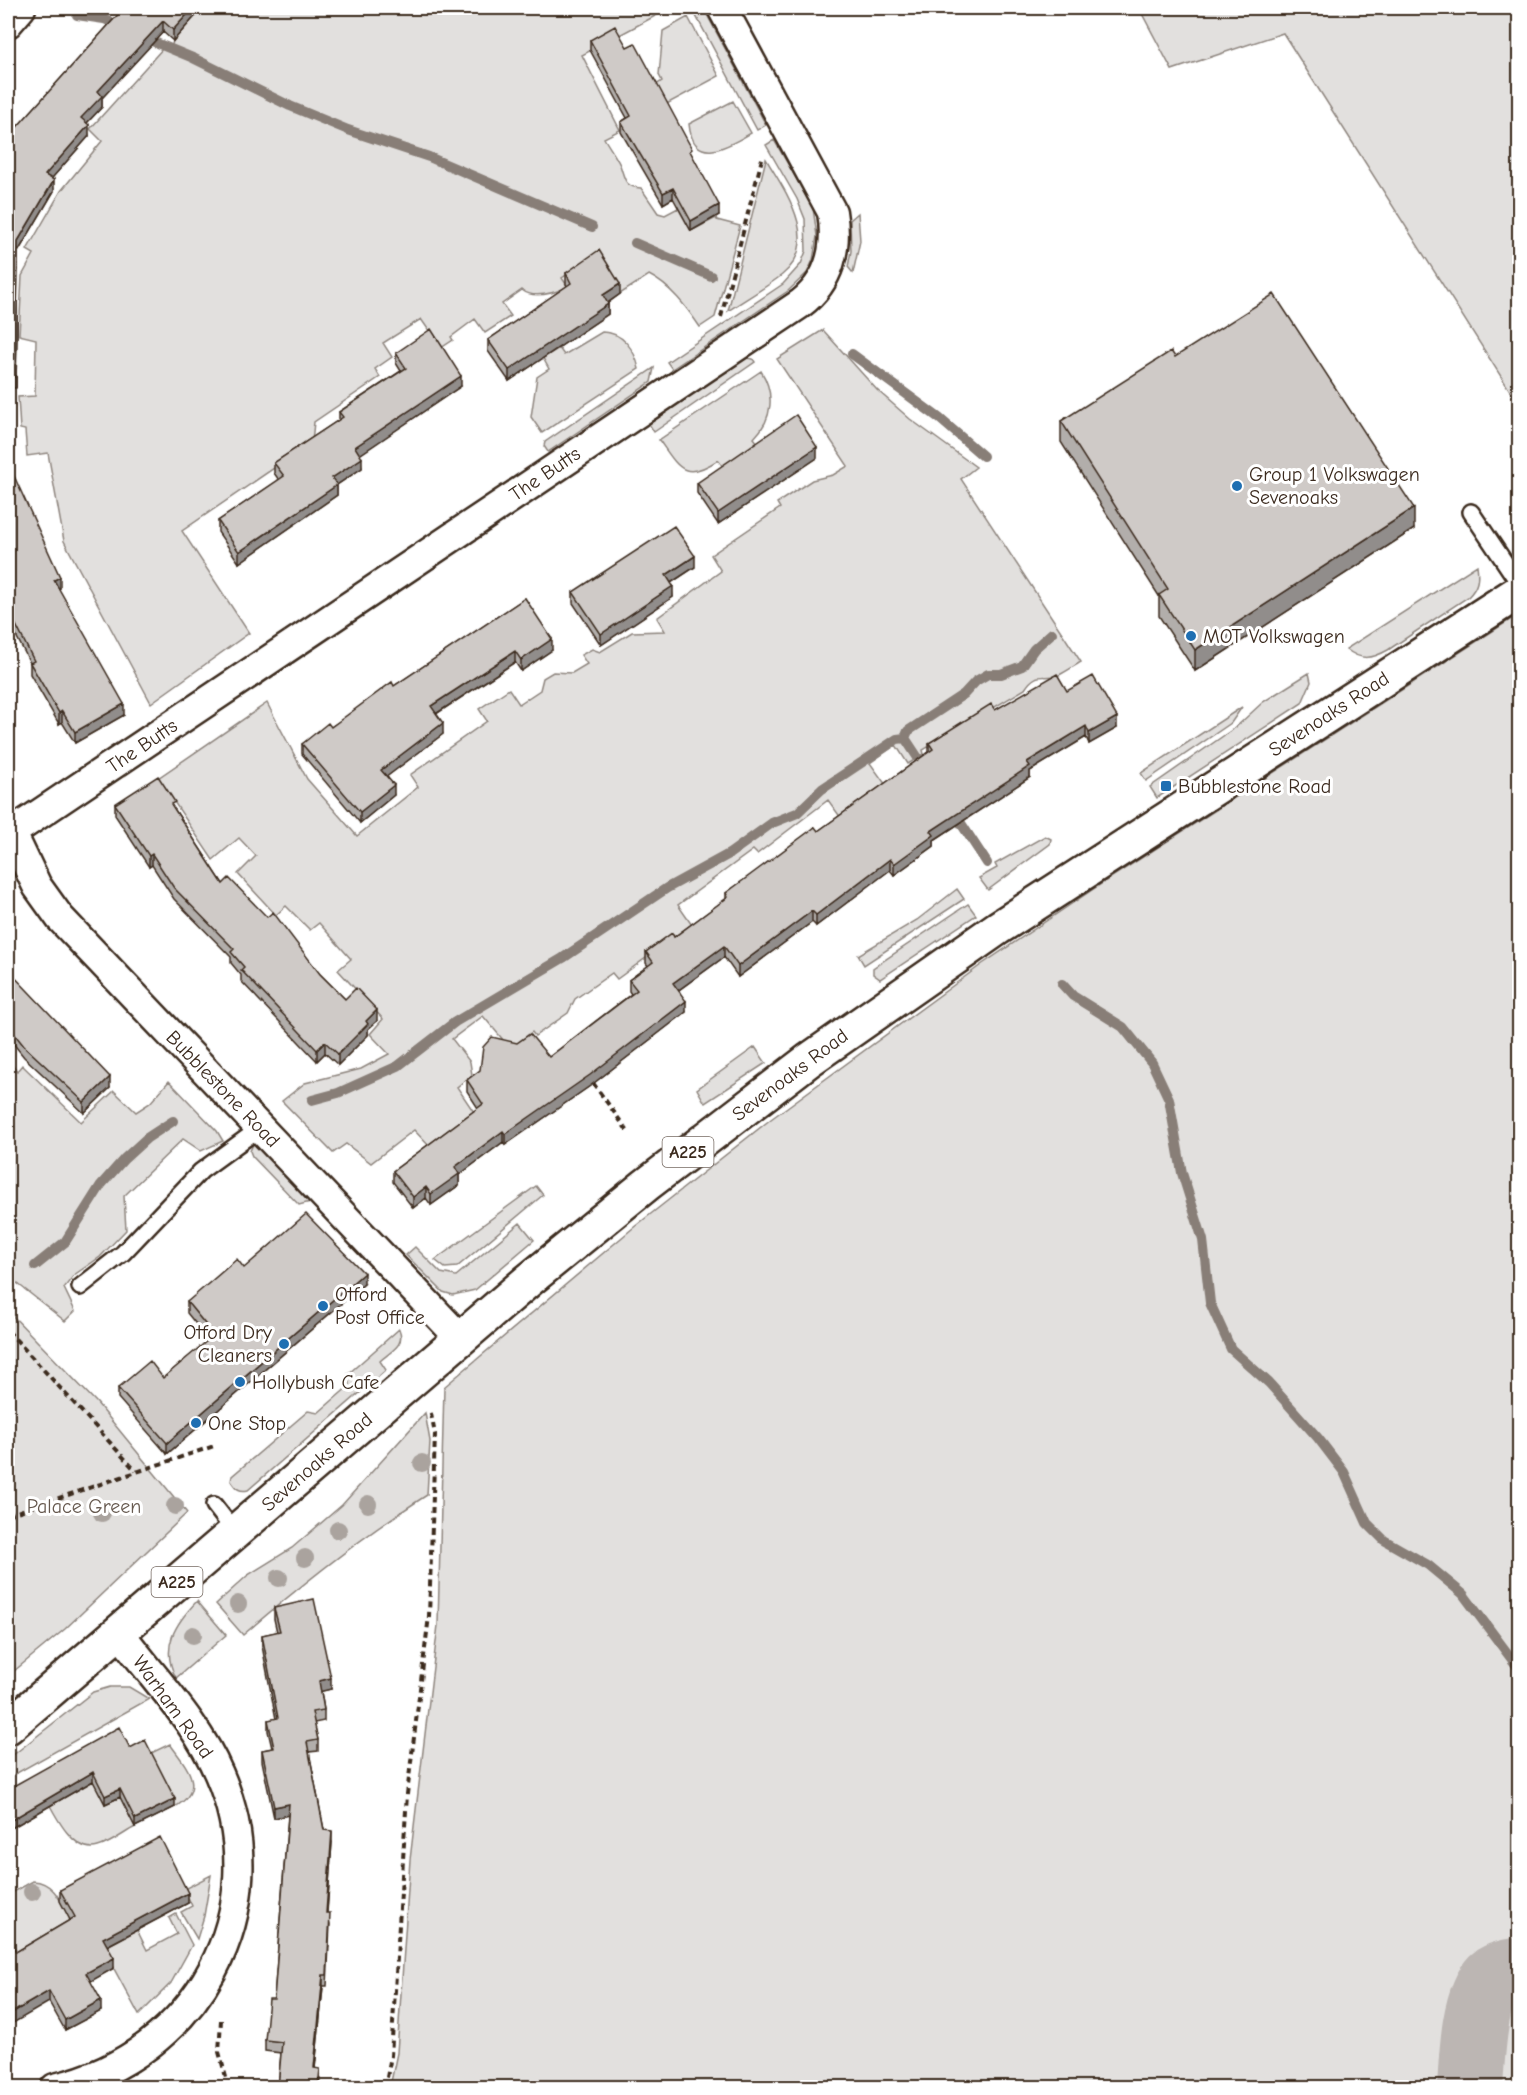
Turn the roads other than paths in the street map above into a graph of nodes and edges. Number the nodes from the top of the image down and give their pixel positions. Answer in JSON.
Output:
{"nodes":[{"id":1,"x":722,"y":8,"type":"edge"},
{"id":2,"x":1471,"y":512,"type":"dead end"},
{"id":3,"x":1520,"y":585,"type":"edge"},
{"id":4,"x":1520,"y":591,"type":"edge"},
{"id":5,"x":9,"y":829,"type":"edge"},
{"id":6,"x":260,"y":1128,"type":"junction"},
{"id":7,"x":80,"y":1287,"type":"dead end"},
{"id":8,"x":460,"y":1338,"type":"junction"},
{"id":9,"x":214,"y":1504,"type":"dead end"},
{"id":10,"x":235,"y":1532,"type":"junction"},
{"id":11,"x":120,"y":1633,"type":"junction"},
{"id":12,"x":8,"y":1727,"type":"edge"},
{"id":13,"x":55,"y":2088,"type":"edge"}],
"edges":[{"from":1,"to":5,"type":"street","name":"The Butts"},
{"from":2,"to":3,"type":"lane"},
{"from":4,"to":8,"type":"main road","name":"Sevenoaks Road","number":"A225"},
{"from":5,"to":6,"type":"street","name":"Bubblestone Road"},
{"from":6,"to":7,"type":"lane"},
{"from":6,"to":8,"type":"street","name":"Bubblestone Road"},
{"from":8,"to":10,"type":"main road","name":"Sevenoaks Road","number":"A225"},
{"from":9,"to":10,"type":"lane"},
{"from":10,"to":11,"type":"main road","name":"Sevenoaks Road","number":"A225"},
{"from":11,"to":12,"type":"main road","name":"Sevenoaks Road","number":"A225"},
{"from":11,"to":13,"type":"street","name":"Warham Road"}]}
